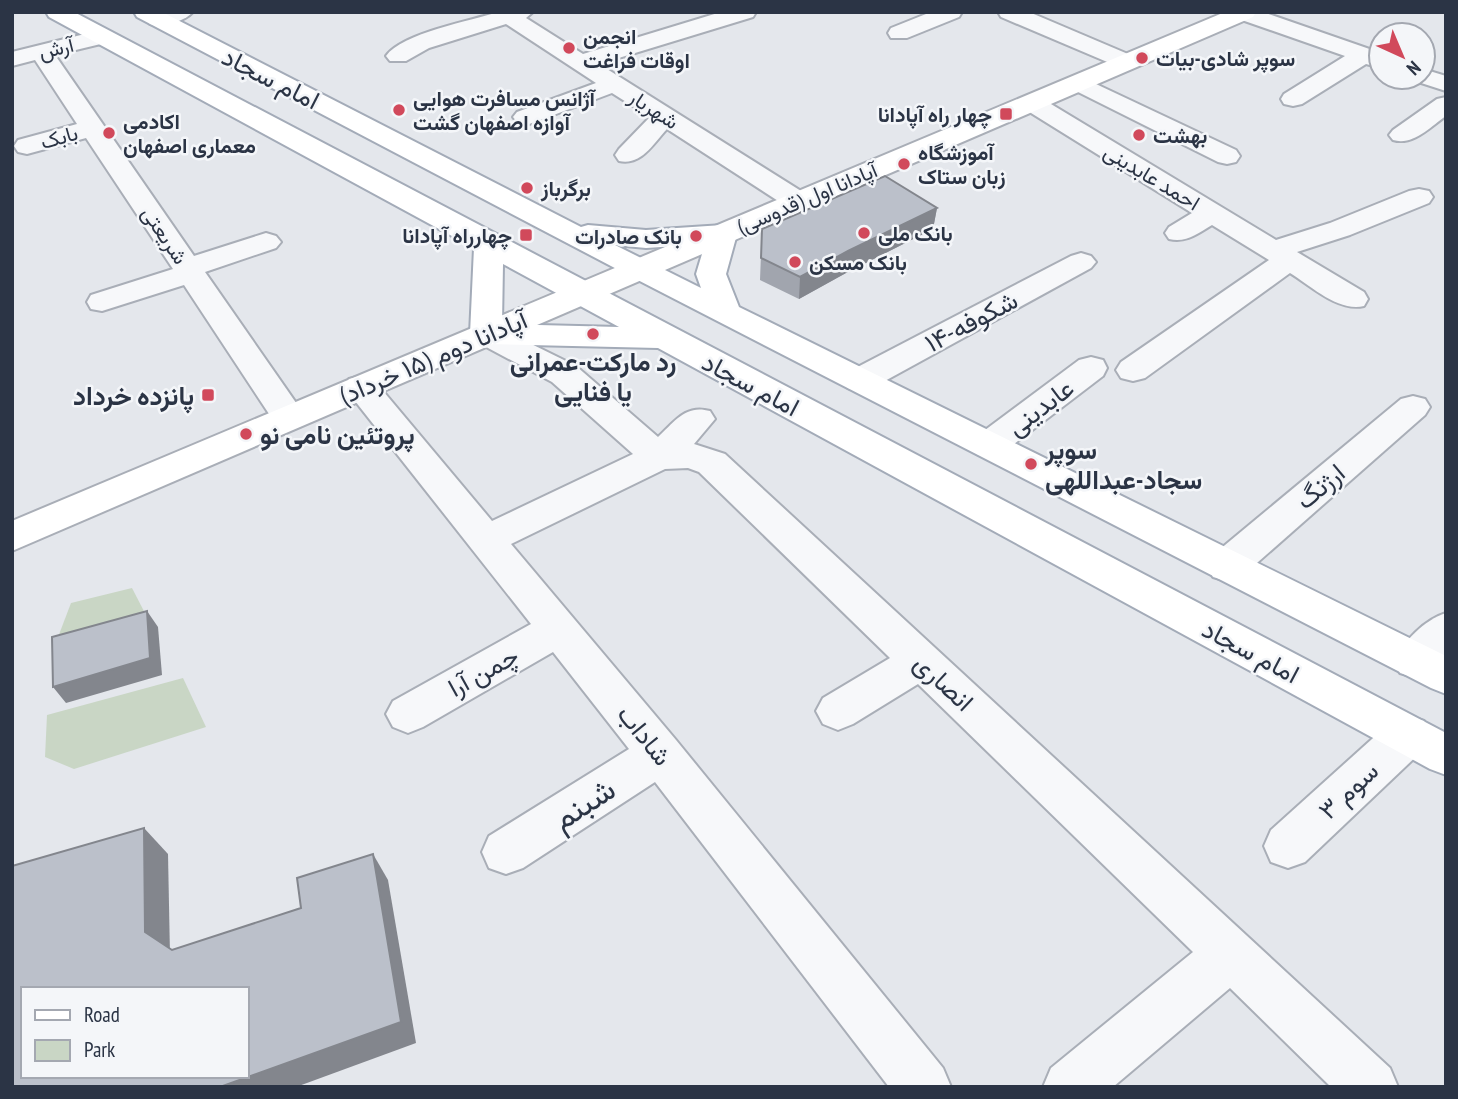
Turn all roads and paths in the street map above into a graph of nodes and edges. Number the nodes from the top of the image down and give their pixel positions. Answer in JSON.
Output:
{"nodes":[{"id":1,"x":57,"y":12,"type":"edge"},
{"id":2,"x":745,"y":12,"type":"edge"},
{"id":3,"x":951,"y":12,"type":"edge"},
{"id":4,"x":1244,"y":12,"type":"edge"},
{"id":5,"x":162,"y":14,"type":"edge"},
{"id":6,"x":515,"y":14,"type":"edge"},
{"id":7,"x":1021,"y":14,"type":"edge"},
{"id":8,"x":899,"y":33,"type":"dead end"},
{"id":9,"x":101,"y":37,"type":"junction"},
{"id":10,"x":41,"y":52,"type":"junction"},
{"id":11,"x":1367,"y":55,"type":"edge"},
{"id":12,"x":398,"y":56,"type":"dead end"},
{"id":13,"x":12,"y":60,"type":"edge"},
{"id":14,"x":1367,"y":61,"type":"edge"},
{"id":15,"x":580,"y":62,"type":"junction"},
{"id":16,"x":1127,"y":62,"type":"junction"},
{"id":17,"x":614,"y":83,"type":"junction"},
{"id":18,"x":1079,"y":83,"type":"junction"},
{"id":19,"x":1293,"y":99,"type":"dead end"},
{"id":20,"x":1032,"y":103,"type":"junction"},
{"id":21,"x":1446,"y":104,"type":"edge"},
{"id":22,"x":344,"y":116,"type":"junction"},
{"id":23,"x":665,"y":116,"type":"junction"},
{"id":24,"x":526,"y":117,"type":"dead end"},
{"id":25,"x":92,"y":128,"type":"junction"},
{"id":26,"x":1402,"y":135,"type":"dead end"},
{"id":27,"x":295,"y":140,"type":"junction"},
{"id":28,"x":27,"y":146,"type":"dead end"},
{"id":29,"x":628,"y":156,"type":"dead end"},
{"id":30,"x":1227,"y":156,"type":"dead end"},
{"id":31,"x":1419,"y":197,"type":"dead end"},
{"id":32,"x":799,"y":202,"type":"junction"},
{"id":33,"x":1212,"y":213,"type":"junction"},
{"id":34,"x":564,"y":229,"type":"junction"},
{"id":35,"x":1179,"y":233,"type":"dead end"},
{"id":36,"x":723,"y":234,"type":"junction"},
{"id":37,"x":266,"y":242,"type":"dead end"},
{"id":38,"x":489,"y":243,"type":"junction"},
{"id":39,"x":1281,"y":255,"type":"junction"},
{"id":40,"x":1081,"y":262,"type":"dead end"},
{"id":41,"x":189,"y":270,"type":"junction"},
{"id":42,"x":641,"y":270,"type":"junction"},
{"id":43,"x":584,"y":294,"type":"junction"},
{"id":44,"x":1353,"y":299,"type":"dead end"},
{"id":45,"x":102,"y":302,"type":"dead end"},
{"id":46,"x":726,"y":313,"type":"junction"},
{"id":47,"x":486,"y":334,"type":"junction"},
{"id":48,"x":667,"y":338,"type":"junction"},
{"id":49,"x":1091,"y":368,"type":"dead end"},
{"id":50,"x":1133,"y":370,"type":"dead end"},
{"id":51,"x":860,"y":380,"type":"junction"},
{"id":52,"x":361,"y":387,"type":"junction"},
{"id":53,"x":1413,"y":407,"type":"dead end"},
{"id":54,"x":289,"y":418,"type":"junction"},
{"id":55,"x":698,"y":418,"type":"dead end"},
{"id":56,"x":989,"y":445,"type":"junction"},
{"id":57,"x":659,"y":457,"type":"junction"},
{"id":58,"x":12,"y":537,"type":"edge"},
{"id":59,"x":486,"y":540,"type":"junction"},
{"id":60,"x":1227,"y":566,"type":"junction"},
{"id":61,"x":558,"y":629,"type":"junction"},
{"id":62,"x":1446,"y":629,"type":"edge"},
{"id":63,"x":922,"y":660,"type":"junction"},
{"id":64,"x":1430,"y":668,"type":"edge"},
{"id":65,"x":838,"y":711,"type":"dead end"},
{"id":66,"x":408,"y":714,"type":"dead end"},
{"id":67,"x":1427,"y":745,"type":"edge"},
{"id":68,"x":660,"y":754,"type":"junction"},
{"id":69,"x":1288,"y":846,"type":"dead end"},
{"id":70,"x":506,"y":852,"type":"dead end"},
{"id":71,"x":1231,"y":954,"type":"junction"},
{"id":72,"x":914,"y":1083,"type":"edge"},
{"id":73,"x":1070,"y":1087,"type":"edge"},
{"id":74,"x":1371,"y":1087,"type":"edge"}],
"edges":[{"from":1,"to":9,"type":"main road","name":"امام سجاد"},
{"from":2,"to":15,"type":"street"},
{"from":3,"to":8,"type":"street"},
{"from":4,"to":11,"type":"street"},
{"from":4,"to":16,"type":"main road","name":"آپادانا اول (قدوسی)"},
{"from":5,"to":22,"type":"main road","name":"امام سجاد"},
{"from":6,"to":12,"type":"street"},
{"from":6,"to":15,"type":"street","name":"شهریار"},
{"from":7,"to":16,"type":"street"},
{"from":9,"to":10,"type":"street","name":"آرش"},
{"from":9,"to":27,"type":"main road","name":"امام سجاد"},
{"from":10,"to":13,"type":"street","name":"آرش"},
{"from":10,"to":25,"type":"street","name":"شریعتی"},
{"from":14,"to":19,"type":"street"},
{"from":15,"to":17,"type":"street","name":"شهریار"},
{"from":16,"to":18,"type":"main road","name":"آپادانا اول (قدوسی)"},
{"from":17,"to":23,"type":"street","name":"شهریار"},
{"from":17,"to":24,"type":"street"},
{"from":18,"to":20,"type":"main road","name":"آپادانا اول (قدوسی)"},
{"from":18,"to":30,"type":"street"},
{"from":20,"to":32,"type":"main road","name":"آپادانا اول (قدوسی)"},
{"from":20,"to":33,"type":"street","name":"احمد عابدینی"},
{"from":21,"to":26,"type":"street"},
{"from":22,"to":27,"type":"main road"},
{"from":22,"to":34,"type":"main road","name":"امام سجاد"},
{"from":23,"to":29,"type":"street"},
{"from":23,"to":32,"type":"street","name":"شهریار"},
{"from":25,"to":28,"type":"street","name":"بابک"},
{"from":25,"to":41,"type":"street","name":"شریعتی"},
{"from":27,"to":38,"type":"main road","name":"امام سجاد"},
{"from":31,"to":39,"type":"street"},
{"from":32,"to":36,"type":"main road","name":"آپادانا اول (قدوسی)"},
{"from":33,"to":35,"type":"street"},
{"from":33,"to":39,"type":"street","name":"احمد عابدینی"},
{"from":34,"to":36,"type":"main road"},
{"from":34,"to":42,"type":"main road","name":"امام سجاد"},
{"from":36,"to":42,"type":"main road","name":"آپادانا اول (قدوسی)"},
{"from":36,"to":46,"type":"main road"},
{"from":37,"to":41,"type":"street"},
{"from":38,"to":43,"type":"main road","name":"امام سجاد"},
{"from":38,"to":47,"type":"main road"},
{"from":39,"to":44,"type":"street","name":"احمد عابدینی"},
{"from":39,"to":50,"type":"street"},
{"from":40,"to":51,"type":"street","name":"۱۴-شکوفه"},
{"from":41,"to":45,"type":"street"},
{"from":41,"to":54,"type":"street","name":"شریعتی"},
{"from":42,"to":43,"type":"main road"},
{"from":42,"to":46,"type":"main road","name":"امام سجاد"},
{"from":43,"to":47,"type":"main road","name":"آپادانا دوم (۱۵ خرداد)"},
{"from":43,"to":48,"type":"main road","name":"امام سجاد"},
{"from":46,"to":51,"type":"main road","name":"امام سجاد"},
{"from":47,"to":48,"type":"main road"},
{"from":47,"to":52,"type":"main road","name":"آپادانا دوم (۱۵ خرداد)"},
{"from":47,"to":57,"type":"street"},
{"from":48,"to":67,"type":"main road","name":"امام سجاد"},
{"from":49,"to":56,"type":"street","name":"عابدینی"},
{"from":51,"to":56,"type":"main road","name":"امام سجاد"},
{"from":52,"to":54,"type":"main road","name":"آپادانا دوم (۱۵ خرداد)"},
{"from":52,"to":59,"type":"street","name":"شاداب"},
{"from":53,"to":60,"type":"street","name":"ارژنگ"},
{"from":54,"to":58,"type":"main road","name":"آپادانا دوم (۱۵ خرداد)"},
{"from":55,"to":57,"type":"street"},
{"from":56,"to":60,"type":"main road","name":"امام سجاد"},
{"from":57,"to":59,"type":"street"},
{"from":57,"to":63,"type":"street","name":"انصاری"},
{"from":59,"to":61,"type":"street","name":"شاداب"},
{"from":60,"to":64,"type":"main road","name":"امام سجاد"},
{"from":61,"to":66,"type":"street","name":"چمن آرا"},
{"from":61,"to":68,"type":"street","name":"شاداب"},
{"from":62,"to":64,"type":"street"},
{"from":63,"to":65,"type":"street"},
{"from":63,"to":71,"type":"street","name":"انصاری"},
{"from":67,"to":69,"type":"street","name":"سوم ۳"},
{"from":68,"to":70,"type":"street","name":"شبنم"},
{"from":68,"to":72,"type":"street","name":"شاداب"},
{"from":71,"to":73,"type":"street"},
{"from":71,"to":74,"type":"street","name":"انصاری"}]}
